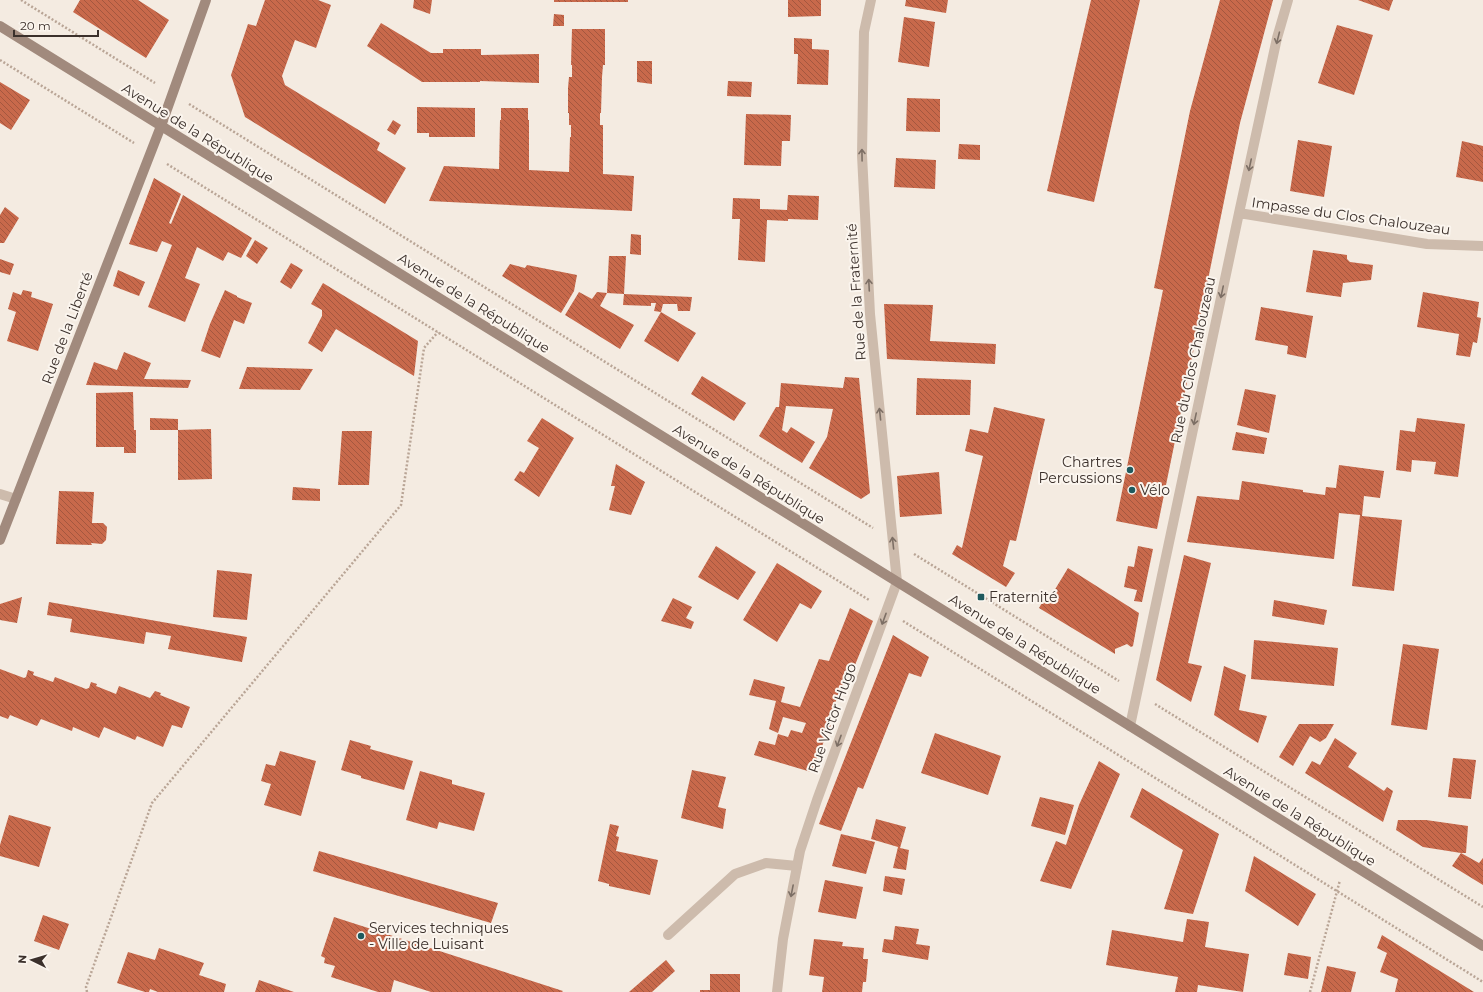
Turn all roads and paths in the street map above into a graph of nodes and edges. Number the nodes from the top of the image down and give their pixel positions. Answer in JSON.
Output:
{"nodes":[{"id":1,"x":21,"y":0,"type":"edge"},
{"id":2,"x":206,"y":0,"type":"edge"},
{"id":3,"x":871,"y":0,"type":"edge"},
{"id":4,"x":1288,"y":0,"type":"edge"},
{"id":5,"x":0,"y":26,"type":"edge"},
{"id":6,"x":0,"y":60,"type":"edge"},
{"id":7,"x":173,"y":94,"type":"junction"},
{"id":8,"x":161,"y":126,"type":"junction"},
{"id":9,"x":150,"y":153,"type":"junction"},
{"id":10,"x":1239,"y":213,"type":"junction"},
{"id":11,"x":1483,"y":246,"type":"edge"},
{"id":12,"x":438,"y":332,"type":"junction"},
{"id":13,"x":0,"y":494,"type":"edge"},
{"id":14,"x":16,"y":499,"type":"junction"},
{"id":15,"x":0,"y":540,"type":"edge"},
{"id":16,"x":893,"y":541,"type":"junction"},
{"id":17,"x":897,"y":582,"type":"junction"},
{"id":18,"x":886,"y":611,"type":"junction"},
{"id":19,"x":1138,"y":693,"type":"junction"},
{"id":20,"x":1130,"y":726,"type":"junction"},
{"id":21,"x":1345,"y":861,"type":"junction"},
{"id":22,"x":798,"y":866,"type":"junction"},
{"id":23,"x":1337,"y":891,"type":"junction"},
{"id":24,"x":1483,"y":907,"type":"edge"},
{"id":25,"x":668,"y":935,"type":"dead end"},
{"id":26,"x":1483,"y":946,"type":"edge"},
{"id":27,"x":1483,"y":982,"type":"edge"},
{"id":28,"x":87,"y":992,"type":"edge"},
{"id":29,"x":777,"y":992,"type":"edge"},
{"id":30,"x":1310,"y":992,"type":"edge"}],
"edges":[{"from":1,"to":7,"type":"path"},
{"from":2,"to":7,"type":"main road","name":"Rue de la Liberté"},
{"from":16,"to":3,"type":"street","name":"Rue de la Fraternité","one_way":true},
{"from":4,"to":10,"type":"street","name":"Rue du Clos Chalouzeau","one_way":true},
{"from":5,"to":8,"type":"main road","name":"Avenue de la République"},
{"from":6,"to":9,"type":"path"},
{"from":7,"to":8,"type":"main road","name":"Rue de la Liberté"},
{"from":7,"to":16,"type":"path"},
{"from":8,"to":9,"type":"main road","name":"Rue de la Liberté"},
{"from":8,"to":17,"type":"main road","name":"Avenue de la République"},
{"from":9,"to":12,"type":"path"},
{"from":9,"to":14,"type":"main road","name":"Rue de la Liberté"},
{"from":10,"to":11,"type":"street","name":"Impasse du Clos Chalouzeau"},
{"from":10,"to":19,"type":"street","name":"Rue du Clos Chalouzeau","one_way":true},
{"from":12,"to":18,"type":"path"},
{"from":12,"to":28,"type":"path"},
{"from":13,"to":14,"type":"street"},
{"from":14,"to":15,"type":"main road","name":"Rue de la Liberté"},
{"from":17,"to":16,"type":"street","name":"Rue de la Fraternité","one_way":true},
{"from":16,"to":19,"type":"path"},
{"from":17,"to":18,"type":"street","name":"Rue Victor Hugo"},
{"from":17,"to":20,"type":"main road","name":"Avenue de la République"},
{"from":18,"to":22,"type":"street","name":"Rue Victor Hugo","one_way":true},
{"from":18,"to":23,"type":"path"},
{"from":19,"to":20,"type":"street","name":"Rue du Clos Chalouzeau"},
{"from":19,"to":24,"type":"path"},
{"from":20,"to":21,"type":"main road","name":"Avenue de la République"},
{"from":21,"to":23,"type":"path"},
{"from":21,"to":26,"type":"main road","name":"Avenue de la République"},
{"from":22,"to":25,"type":"street"},
{"from":22,"to":29,"type":"street","name":"Rue Victor Hugo","one_way":true},
{"from":23,"to":27,"type":"path"},
{"from":23,"to":30,"type":"path"}]}
